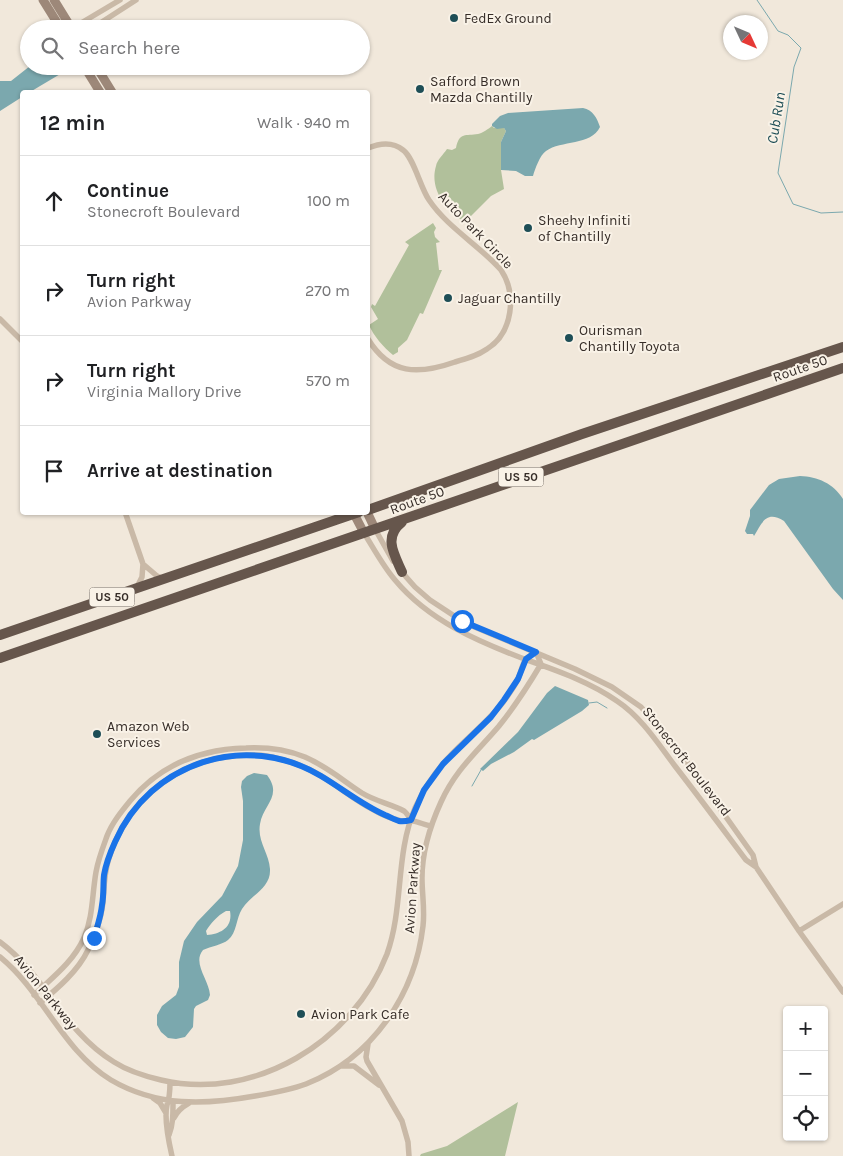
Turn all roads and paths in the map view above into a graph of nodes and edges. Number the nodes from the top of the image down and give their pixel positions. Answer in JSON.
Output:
{"nodes":[{"id":1,"x":43,"y":0,"type":"edge"},
{"id":2,"x":54,"y":0,"type":"edge"},
{"id":3,"x":120,"y":0,"type":"edge"},
{"id":4,"x":136,"y":0,"type":"edge"},
{"id":5,"x":55,"y":20,"type":"edge"},
{"id":6,"x":66,"y":20,"type":"edge"},
{"id":7,"x":87,"y":20,"type":"edge"},
{"id":8,"x":105,"y":20,"type":"edge"},
{"id":9,"x":90,"y":75,"type":"edge"},
{"id":10,"x":102,"y":75,"type":"edge"},
{"id":11,"x":99,"y":90,"type":"edge"},
{"id":12,"x":111,"y":90,"type":"edge"},
{"id":13,"x":370,"y":147,"type":"edge"},
{"id":14,"x":0,"y":319,"type":"edge"},
{"id":15,"x":20,"y":339,"type":"edge"},
{"id":16,"x":370,"y":341,"type":"edge"},
{"id":17,"x":843,"y":347,"type":"edge"},
{"id":18,"x":843,"y":368,"type":"edge"},
{"id":19,"x":370,"y":510,"type":"edge"},
{"id":20,"x":126,"y":515,"type":"edge"},
{"id":21,"x":333,"y":515,"type":"edge"},
{"id":22,"x":350,"y":515,"type":"edge"},
{"id":23,"x":356,"y":515,"type":"edge"},
{"id":24,"x":369,"y":515,"type":"edge"},
{"id":25,"x":405,"y":519,"type":"junction"},
{"id":26,"x":325,"y":524,"type":"junction"},
{"id":27,"x":375,"y":529,"type":"junction"},
{"id":28,"x":364,"y":533,"type":"junction"},
{"id":29,"x":143,"y":564,"type":"junction"},
{"id":30,"x":402,"y":572,"type":"junction"},
{"id":31,"x":164,"y":579,"type":"junction"},
{"id":32,"x":136,"y":589,"type":"junction"},
{"id":33,"x":0,"y":635,"type":"edge"},
{"id":34,"x":536,"y":652,"type":"junction"},
{"id":35,"x":0,"y":658,"type":"edge"},
{"id":36,"x":526,"y":659,"type":"junction"},
{"id":37,"x":541,"y":664,"type":"junction"},
{"id":38,"x":411,"y":820,"type":"junction"},
{"id":39,"x":431,"y":826,"type":"junction"},
{"id":40,"x":756,"y":867,"type":"junction"},
{"id":41,"x":843,"y":904,"type":"edge"},
{"id":42,"x":799,"y":930,"type":"junction"},
{"id":43,"x":0,"y":942,"type":"edge"},
{"id":44,"x":0,"y":957,"type":"edge"},
{"id":45,"x":42,"y":987,"type":"junction"},
{"id":46,"x":843,"y":992,"type":"edge"},
{"id":47,"x":34,"y":995,"type":"junction"},
{"id":48,"x":49,"y":996,"type":"junction"},
{"id":49,"x":40,"y":1003,"type":"junction"},
{"id":50,"x":368,"y":1043,"type":"junction"},
{"id":51,"x":338,"y":1067,"type":"junction"},
{"id":52,"x":170,"y":1082,"type":"junction"},
{"id":53,"x":380,"y":1086,"type":"junction"},
{"id":54,"x":152,"y":1096,"type":"junction"},
{"id":55,"x":170,"y":1100,"type":"junction"},
{"id":56,"x":189,"y":1103,"type":"junction"},
{"id":57,"x":170,"y":1118,"type":"junction"},
{"id":58,"x":172,"y":1156,"type":"edge"},
{"id":59,"x":410,"y":1156,"type":"edge"}],
"edges":[{"from":1,"to":5,"type":"main road"},
{"from":2,"to":6,"type":"main road"},
{"from":3,"to":7,"type":"street"},
{"from":4,"to":8,"type":"street"},
{"from":9,"to":11,"type":"main road"},
{"from":10,"to":12,"type":"main road"},
{"from":13,"to":16,"type":"street","name":"Auto Park Circle"},
{"from":14,"to":15,"type":"street"},
{"from":17,"to":19,"type":"highway","name":"Route 50","number":"US 50"},
{"from":18,"to":25,"type":"highway","name":"Route 50","number":"US 50"},
{"from":20,"to":29,"type":"street"},
{"from":21,"to":26,"type":"highway"},
{"from":22,"to":26,"type":"highway","number":"US 50"},
{"from":23,"to":28,"type":"main road","name":"Stonecroft Boulevard"},
{"from":24,"to":27,"type":"main road","name":"Stonecroft Boulevard"},
{"from":25,"to":27,"type":"highway","name":"Route 50","number":"US 50"},
{"from":25,"to":30,"type":"highway"},
{"from":26,"to":31,"type":"highway","number":"US 50"},
{"from":27,"to":28,"type":"highway","name":"Route 50","number":"US 50"},
{"from":27,"to":30,"type":"street","name":"Stonecroft Boulevard"},
{"from":28,"to":35,"type":"highway","name":"Route 50","number":"US 50"},
{"from":28,"to":36,"type":"street","name":"Stonecroft Boulevard"},
{"from":29,"to":31,"type":"street"},
{"from":29,"to":32,"type":"street"},
{"from":30,"to":34,"type":"street","name":"Stonecroft Boulevard"},
{"from":31,"to":32,"type":"highway","number":"US 50"},
{"from":32,"to":33,"type":"highway","number":"US 50"},
{"from":34,"to":36,"type":"street"},
{"from":34,"to":37,"type":"street"},
{"from":34,"to":40,"type":"street","name":"Stonecroft Boulevard"},
{"from":36,"to":37,"type":"street","name":"Stonecroft Boulevard"},
{"from":36,"to":38,"type":"street","name":"Avion Parkway"},
{"from":37,"to":39,"type":"street","name":"Avion Parkway"},
{"from":37,"to":40,"type":"street","name":"Stonecroft Boulevard"},
{"from":38,"to":39,"type":"street"},
{"from":38,"to":45,"type":"street"},
{"from":38,"to":48,"type":"street"},
{"from":38,"to":52,"type":"street","name":"Avion Parkway"},
{"from":39,"to":50,"type":"street","name":"Avion Parkway"},
{"from":40,"to":42,"type":"street","name":"Stonecroft Boulevard"},
{"from":41,"to":42,"type":"street"},
{"from":42,"to":46,"type":"street","name":"Stonecroft Boulevard"},
{"from":43,"to":45,"type":"street","name":"Avion Parkway"},
{"from":44,"to":47,"type":"street","name":"Avion Parkway"},
{"from":45,"to":47,"type":"street"},
{"from":45,"to":48,"type":"street","name":"Avion Parkway"},
{"from":47,"to":49,"type":"street","name":"Avion Parkway"},
{"from":48,"to":49,"type":"street"},
{"from":48,"to":52,"type":"street","name":"Avion Parkway"},
{"from":49,"to":54,"type":"street","name":"Avion Parkway"},
{"from":50,"to":51,"type":"street","name":"Avion Parkway"},
{"from":50,"to":53,"type":"street"},
{"from":51,"to":53,"type":"street"},
{"from":51,"to":56,"type":"street","name":"Avion Parkway"},
{"from":52,"to":55,"type":"street"},
{"from":53,"to":59,"type":"street"},
{"from":54,"to":55,"type":"street","name":"Avion Parkway"},
{"from":54,"to":57,"type":"street"},
{"from":55,"to":56,"type":"street","name":"Avion Parkway"},
{"from":55,"to":57,"type":"street"},
{"from":56,"to":57,"type":"street"},
{"from":57,"to":58,"type":"street"}]}
